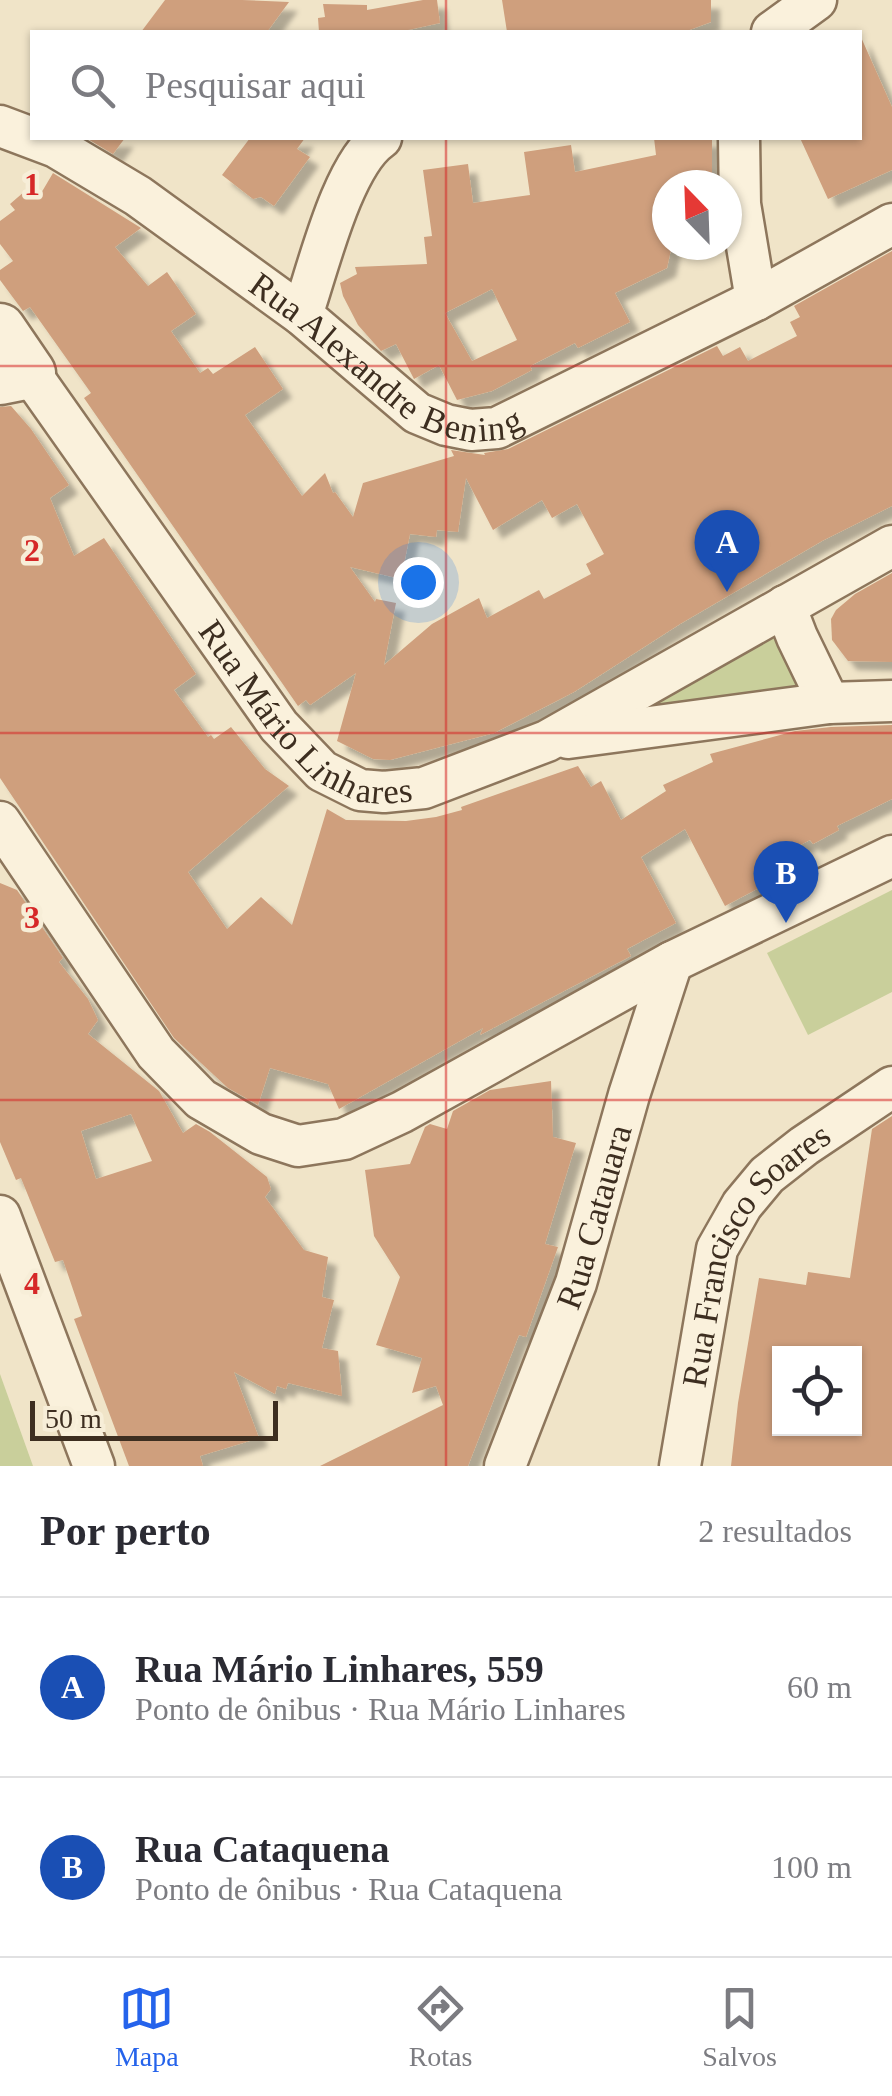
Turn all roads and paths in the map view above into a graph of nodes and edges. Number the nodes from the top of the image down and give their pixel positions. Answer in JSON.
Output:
{"nodes":[{"id":1,"x":816,"y":0,"type":"edge"},
{"id":2,"x":775,"y":30,"type":"edge"},
{"id":3,"x":0,"y":126,"type":"edge"},
{"id":4,"x":30,"y":137,"type":"edge"},
{"id":5,"x":37,"y":140,"type":"edge"},
{"id":6,"x":379,"y":140,"type":"edge"},
{"id":7,"x":739,"y":140,"type":"edge"},
{"id":8,"x":892,"y":224,"type":"edge"},
{"id":9,"x":756,"y":300,"type":"junction"},
{"id":10,"x":302,"y":315,"type":"junction"},
{"id":11,"x":0,"y":329,"type":"edge"},
{"id":12,"x":15,"y":376,"type":"edge"},
{"id":13,"x":892,"y":546,"type":"edge"},
{"id":14,"x":785,"y":606,"type":"junction"},
{"id":15,"x":892,"y":701,"type":"edge"},
{"id":16,"x":829,"y":703,"type":"junction"},
{"id":17,"x":548,"y":741,"type":"junction"},
{"id":18,"x":0,"y":822,"type":"edge"},
{"id":19,"x":892,"y":856,"type":"edge"},
{"id":20,"x":672,"y":962,"type":"junction"},
{"id":21,"x":892,"y":1087,"type":"edge"},
{"id":22,"x":0,"y":1216,"type":"edge"},
{"id":23,"x":94,"y":1466,"type":"edge"},
{"id":24,"x":505,"y":1466,"type":"edge"},
{"id":25,"x":680,"y":1466,"type":"edge"}],
"edges":[{"from":1,"to":2,"type":"street"},
{"from":3,"to":4,"type":"street","name":"Rua Alexandre Bening"},
{"from":5,"to":10,"type":"street","name":"Rua Alexandre Bening"},
{"from":6,"to":10,"type":"street"},
{"from":7,"to":9,"type":"street"},
{"from":8,"to":9,"type":"street","name":"Rua Alexandre Bening"},
{"from":9,"to":10,"type":"street","name":"Rua Alexandre Bening"},
{"from":11,"to":12,"type":"street","name":"Rua Mário Linhares"},
{"from":12,"to":17,"type":"street","name":"Rua Mário Linhares"},
{"from":13,"to":14,"type":"street","name":"Rua Mário Linhares"},
{"from":14,"to":16,"type":"street"},
{"from":14,"to":17,"type":"street","name":"Rua Mário Linhares"},
{"from":15,"to":16,"type":"street"},
{"from":16,"to":17,"type":"street"},
{"from":18,"to":20,"type":"street"},
{"from":19,"to":20,"type":"street"},
{"from":20,"to":24,"type":"street","name":"Rua Catauara"},
{"from":21,"to":25,"type":"street","name":"Rua Francisco Soares"},
{"from":22,"to":23,"type":"street"}]}
